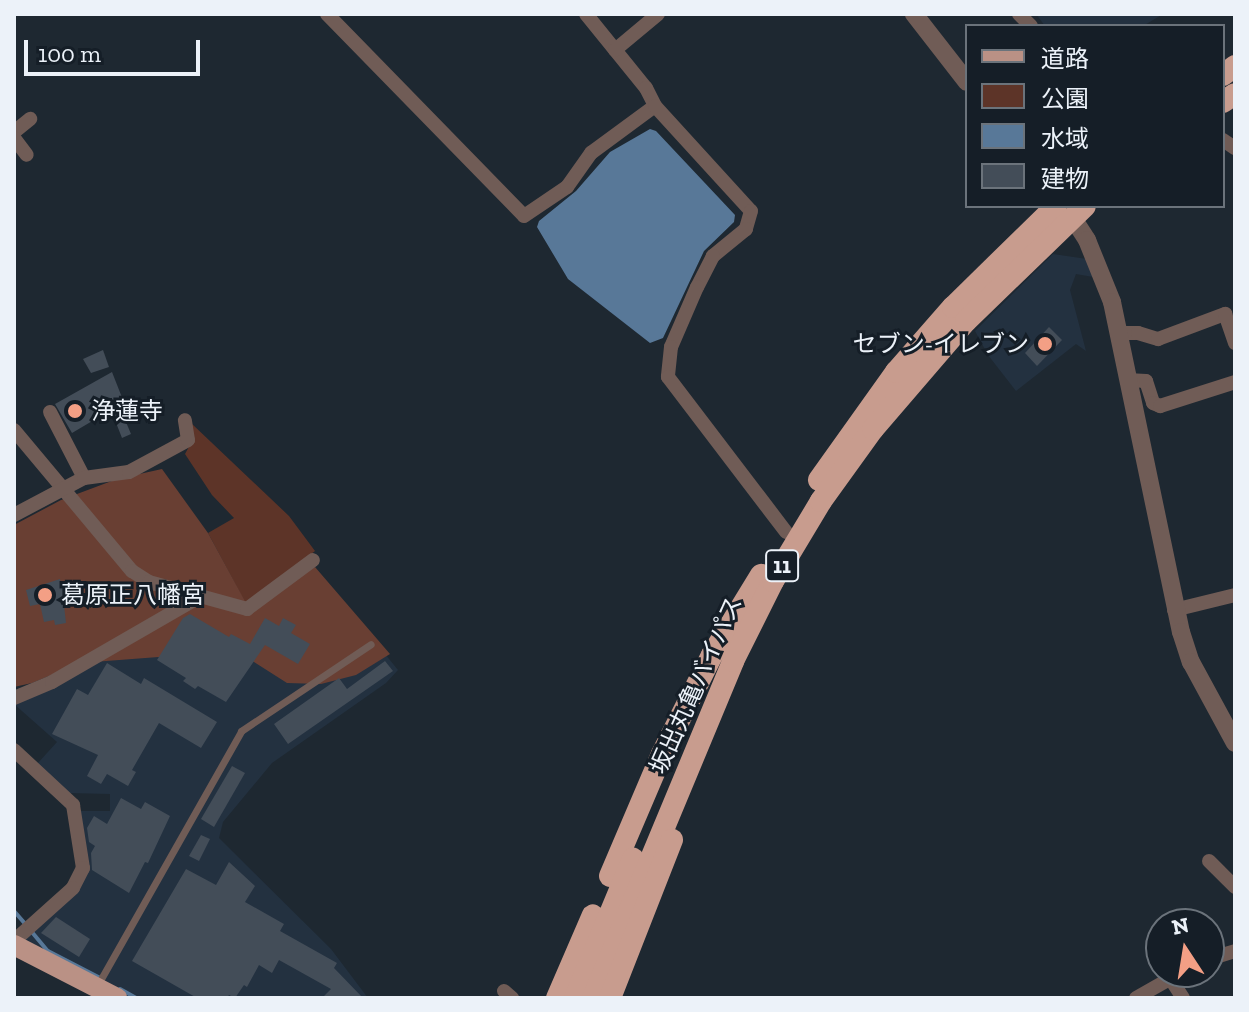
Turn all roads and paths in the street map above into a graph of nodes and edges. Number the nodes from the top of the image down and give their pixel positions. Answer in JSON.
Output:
{"nodes":[{"id":1,"x":327,"y":14,"type":"edge"},
{"id":2,"x":586,"y":14,"type":"edge"},
{"id":3,"x":658,"y":14,"type":"edge"},
{"id":4,"x":914,"y":14,"type":"edge"},
{"id":5,"x":615,"y":50,"type":"junction"},
{"id":6,"x":965,"y":79,"type":"edge"},
{"id":7,"x":655,"y":106,"type":"junction"},
{"id":8,"x":30,"y":119,"type":"dead end"},
{"id":9,"x":14,"y":135,"type":"edge"},
{"id":10,"x":27,"y":155,"type":"dead end"},
{"id":11,"x":1070,"y":208,"type":"edge"},
{"id":12,"x":1119,"y":333,"type":"junction"},
{"id":13,"x":1235,"y":343,"type":"edge"},
{"id":14,"x":1127,"y":380,"type":"junction"},
{"id":15,"x":1235,"y":382,"type":"edge"},
{"id":16,"x":50,"y":412,"type":"dead end"},
{"id":17,"x":185,"y":420,"type":"dead end"},
{"id":18,"x":14,"y":430,"type":"edge"},
{"id":19,"x":84,"y":478,"type":"junction"},
{"id":20,"x":63,"y":489,"type":"junction"},
{"id":21,"x":14,"y":515,"type":"edge"},
{"id":22,"x":786,"y":532,"type":"junction"},
{"id":23,"x":313,"y":560,"type":"dead end"},
{"id":24,"x":761,"y":575,"type":"junction"},
{"id":25,"x":1235,"y":595,"type":"edge"},
{"id":26,"x":199,"y":597,"type":"junction"},
{"id":27,"x":1174,"y":610,"type":"junction"},
{"id":28,"x":744,"y":639,"type":"junction"},
{"id":29,"x":371,"y":644,"type":"dead end"},
{"id":30,"x":14,"y":698,"type":"edge"},
{"id":31,"x":1235,"y":743,"type":"edge"},
{"id":32,"x":14,"y":750,"type":"edge"},
{"id":33,"x":1209,"y":861,"type":"dead end"},
{"id":34,"x":1235,"y":887,"type":"edge"},
{"id":35,"x":14,"y":943,"type":"edge"},
{"id":36,"x":100,"y":981,"type":"junction"},
{"id":37,"x":1153,"y":988,"type":"edge"},
{"id":38,"x":117,"y":998,"type":"edge"},
{"id":39,"x":557,"y":998,"type":"edge"},
{"id":40,"x":575,"y":998,"type":"edge"},
{"id":41,"x":593,"y":998,"type":"edge"},
{"id":42,"x":610,"y":998,"type":"edge"},
{"id":43,"x":1136,"y":998,"type":"edge"}],
"edges":[{"from":1,"to":7,"type":"street"},
{"from":2,"to":5,"type":"street"},
{"from":3,"to":5,"type":"street"},
{"from":4,"to":6,"type":"street"},
{"from":5,"to":7,"type":"street"},
{"from":7,"to":22,"type":"street"},
{"from":8,"to":9,"type":"street"},
{"from":9,"to":10,"type":"street"},
{"from":11,"to":12,"type":"street"},
{"from":11,"to":22,"type":"highway","name":"坂出丸亀バイパス","number":"11"},
{"from":11,"to":28,"type":"highway","name":"坂出丸亀バイパス","number":"11"},
{"from":12,"to":13,"type":"street"},
{"from":12,"to":14,"type":"street"},
{"from":14,"to":15,"type":"street"},
{"from":14,"to":27,"type":"street"},
{"from":16,"to":19,"type":"street"},
{"from":17,"to":19,"type":"street"},
{"from":18,"to":20,"type":"street"},
{"from":19,"to":20,"type":"street"},
{"from":20,"to":21,"type":"street"},
{"from":20,"to":26,"type":"street"},
{"from":22,"to":24,"type":"highway","name":"坂出丸亀バイパス","number":"11"},
{"from":23,"to":26,"type":"street"},
{"from":24,"to":39,"type":"highway"},
{"from":24,"to":40,"type":"highway","name":"坂出丸亀バイパス","number":"11"},
{"from":25,"to":27,"type":"street"},
{"from":26,"to":30,"type":"street"},
{"from":27,"to":31,"type":"street"},
{"from":28,"to":41,"type":"highway","name":"坂出丸亀バイパス","number":"11"},
{"from":28,"to":42,"type":"highway"},
{"from":29,"to":36,"type":"lane"},
{"from":32,"to":35,"type":"street"},
{"from":33,"to":34,"type":"street"},
{"from":35,"to":36,"type":"main road"},
{"from":36,"to":38,"type":"main road"},
{"from":37,"to":43,"type":"street"}]}
